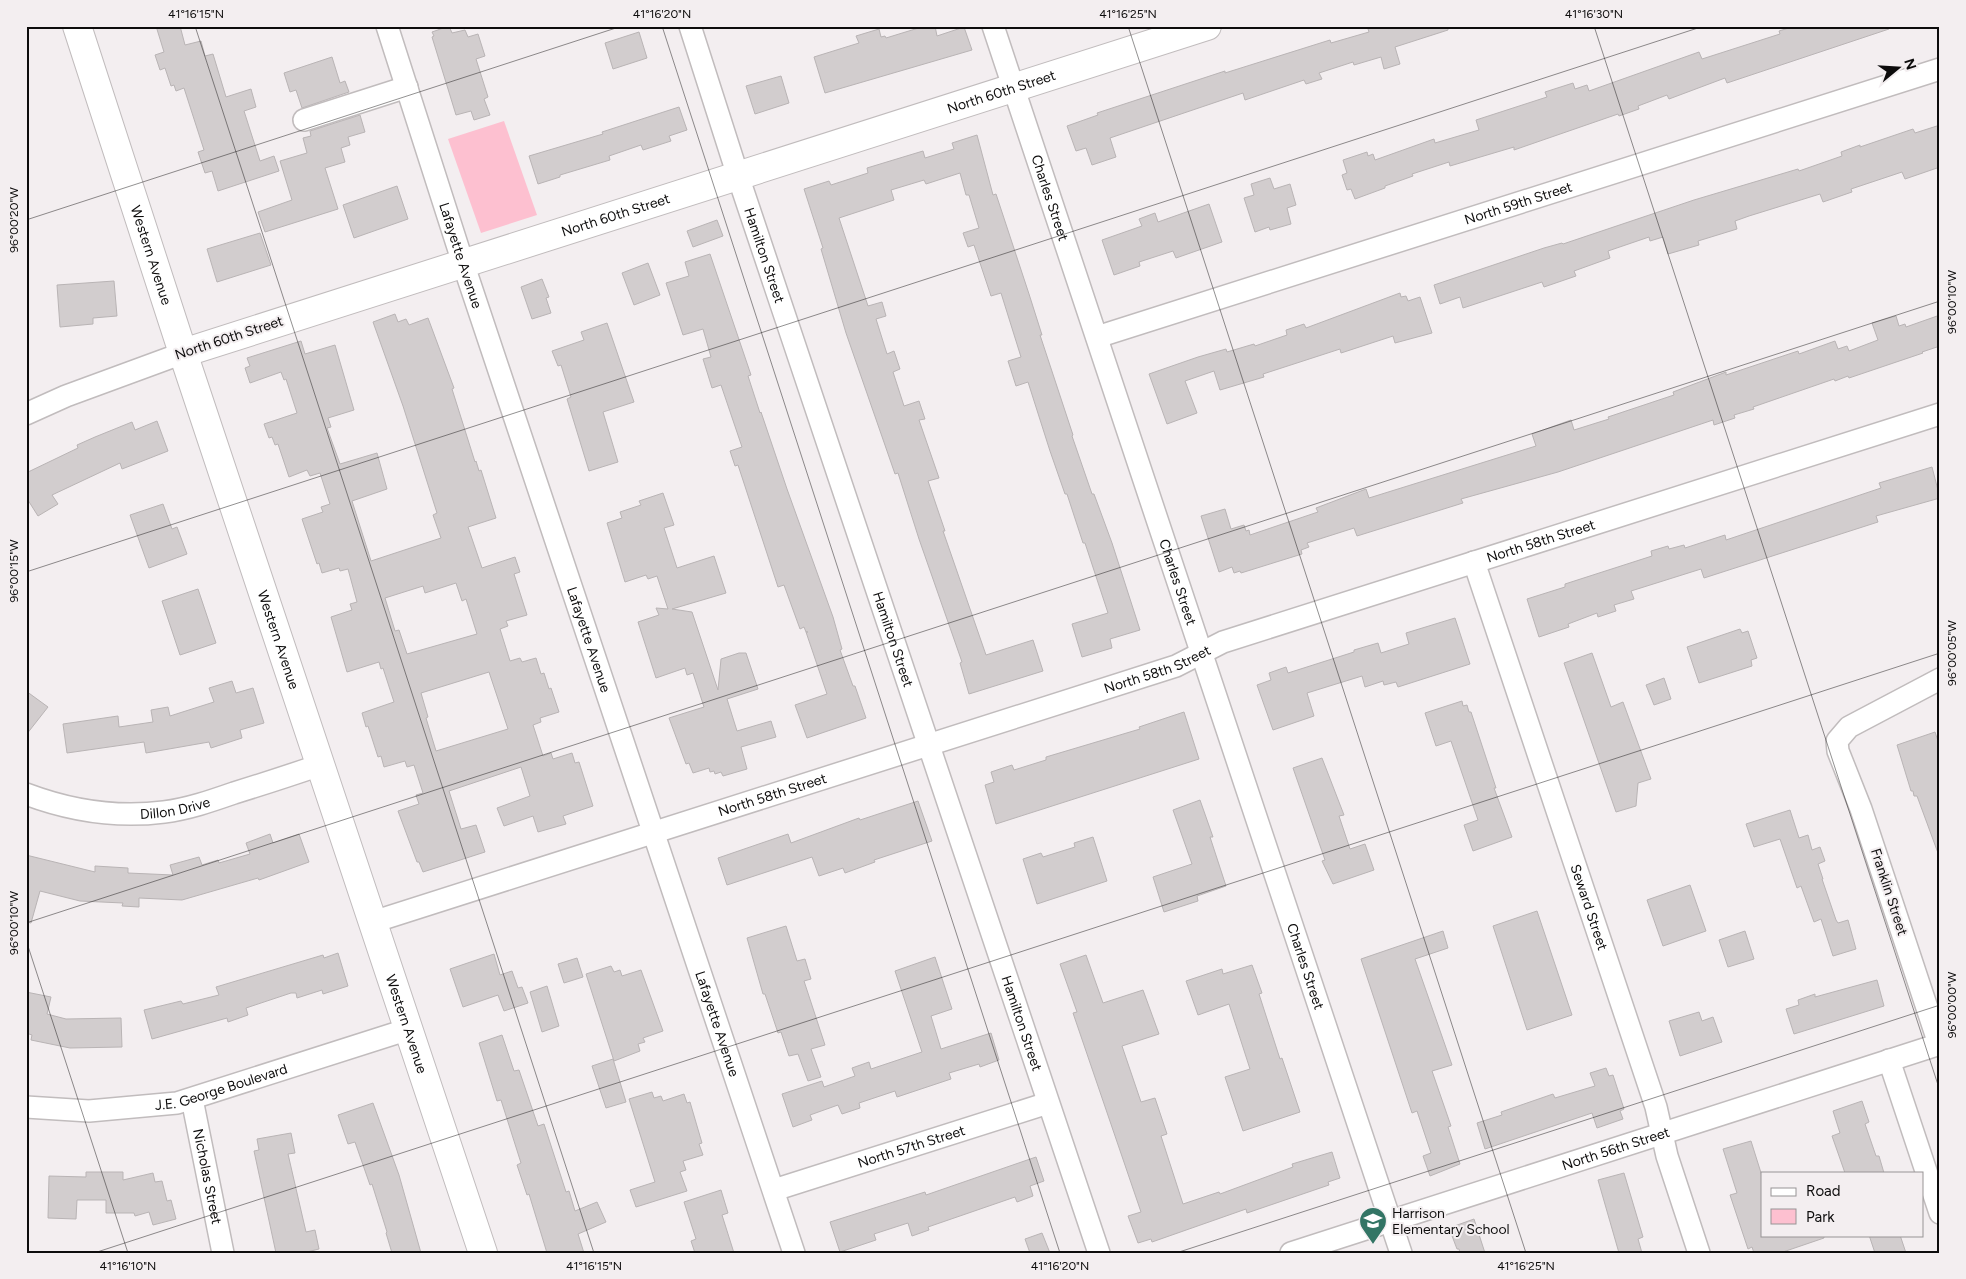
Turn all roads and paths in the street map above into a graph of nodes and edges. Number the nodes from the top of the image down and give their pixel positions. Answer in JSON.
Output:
{"nodes":[{"id":1,"x":77,"y":26,"type":"edge"},
{"id":2,"x":387,"y":26,"type":"edge"},
{"id":3,"x":690,"y":26,"type":"edge"},
{"id":4,"x":993,"y":26,"type":"edge"},
{"id":5,"x":1207,"y":26,"type":"edge"},
{"id":6,"x":1940,"y":69,"type":"edge"},
{"id":7,"x":407,"y":87,"type":"junction"},
{"id":8,"x":1014,"y":88,"type":"junction"},
{"id":9,"x":304,"y":120,"type":"dead end"},
{"id":10,"x":738,"y":176,"type":"junction"},
{"id":11,"x":463,"y":263,"type":"junction"},
{"id":12,"x":1097,"y":337,"type":"junction"},
{"id":13,"x":183,"y":353,"type":"junction"},
{"id":14,"x":26,"y":414,"type":"edge"},
{"id":15,"x":1940,"y":414,"type":"edge"},
{"id":16,"x":1474,"y":562,"type":"junction"},
{"id":17,"x":1201,"y":653,"type":"junction"},
{"id":18,"x":1940,"y":679,"type":"edge"},
{"id":19,"x":928,"y":744,"type":"junction"},
{"id":20,"x":320,"y":765,"type":"junction"},
{"id":21,"x":26,"y":794,"type":"edge"},
{"id":22,"x":654,"y":832,"type":"junction"},
{"id":23,"x":373,"y":922,"type":"junction"},
{"id":24,"x":409,"y":1029,"type":"junction"},
{"id":25,"x":1939,"y":1044,"type":"edge"},
{"id":26,"x":1889,"y":1060,"type":"junction"},
{"id":27,"x":192,"y":1099,"type":"junction"},
{"id":28,"x":1048,"y":1103,"type":"junction"},
{"id":29,"x":26,"y":1107,"type":"edge"},
{"id":30,"x":1662,"y":1133,"type":"junction"},
{"id":31,"x":774,"y":1190,"type":"junction"},
{"id":32,"x":1940,"y":1213,"type":"edge"},
{"id":33,"x":1390,"y":1221,"type":"junction"},
{"id":34,"x":223,"y":1253,"type":"edge"},
{"id":35,"x":483,"y":1253,"type":"edge"},
{"id":36,"x":794,"y":1253,"type":"edge"},
{"id":37,"x":1098,"y":1253,"type":"edge"},
{"id":38,"x":1291,"y":1253,"type":"edge"},
{"id":39,"x":1401,"y":1253,"type":"edge"},
{"id":40,"x":1699,"y":1253,"type":"edge"}],
"edges":[{"from":1,"to":13,"type":"street","name":"Western Avenue"},
{"from":2,"to":7,"type":"street","name":"Lafayette Avenue"},
{"from":3,"to":10,"type":"street","name":"Hamilton Street"},
{"from":4,"to":8,"type":"street","name":"Charles Street"},
{"from":5,"to":8,"type":"street","name":"North 60th Street"},
{"from":6,"to":12,"type":"street","name":"North 59th Street"},
{"from":7,"to":9,"type":"street"},
{"from":7,"to":11,"type":"street","name":"Lafayette Avenue"},
{"from":8,"to":10,"type":"street","name":"North 60th Street"},
{"from":8,"to":12,"type":"street","name":"Charles Street"},
{"from":10,"to":11,"type":"street","name":"North 60th Street"},
{"from":10,"to":19,"type":"street","name":"Hamilton Street"},
{"from":11,"to":13,"type":"street","name":"North 60th Street"},
{"from":11,"to":22,"type":"street","name":"Lafayette Avenue"},
{"from":12,"to":17,"type":"street","name":"Charles Street"},
{"from":13,"to":14,"type":"street","name":"North 60th Street"},
{"from":13,"to":20,"type":"street","name":"Western Avenue"},
{"from":15,"to":16,"type":"street","name":"North 58th Street"},
{"from":16,"to":17,"type":"street","name":"North 58th Street"},
{"from":16,"to":30,"type":"street","name":"Seward Street"},
{"from":17,"to":19,"type":"street","name":"North 58th Street"},
{"from":17,"to":33,"type":"street","name":"Charles Street"},
{"from":18,"to":25,"type":"street","name":"Franklin Street"},
{"from":19,"to":22,"type":"street","name":"North 58th Street"},
{"from":19,"to":28,"type":"street","name":"Hamilton Street"},
{"from":20,"to":21,"type":"street","name":"Dillon Drive"},
{"from":20,"to":23,"type":"street","name":"Western Avenue"},
{"from":22,"to":23,"type":"street","name":"North 58th Street"},
{"from":22,"to":31,"type":"street","name":"Lafayette Avenue"},
{"from":23,"to":24,"type":"street","name":"Western Avenue"},
{"from":24,"to":27,"type":"street","name":"J.E. George Boulevard"},
{"from":24,"to":35,"type":"street","name":"Western Avenue"},
{"from":25,"to":26,"type":"street","name":"North 56th Street"},
{"from":26,"to":30,"type":"street","name":"North 56th Street"},
{"from":26,"to":32,"type":"street"},
{"from":27,"to":29,"type":"street","name":"J.E. George Boulevard"},
{"from":27,"to":34,"type":"street","name":"Nicholas Street"},
{"from":28,"to":31,"type":"street","name":"North 57th Street"},
{"from":28,"to":37,"type":"street","name":"Hamilton Street"},
{"from":30,"to":33,"type":"street","name":"North 56th Street"},
{"from":30,"to":40,"type":"street","name":"Seward Street"},
{"from":31,"to":36,"type":"street","name":"Lafayette Avenue"},
{"from":33,"to":38,"type":"street","name":"North 56th Street"},
{"from":33,"to":39,"type":"street","name":"Charles Street"}]}
